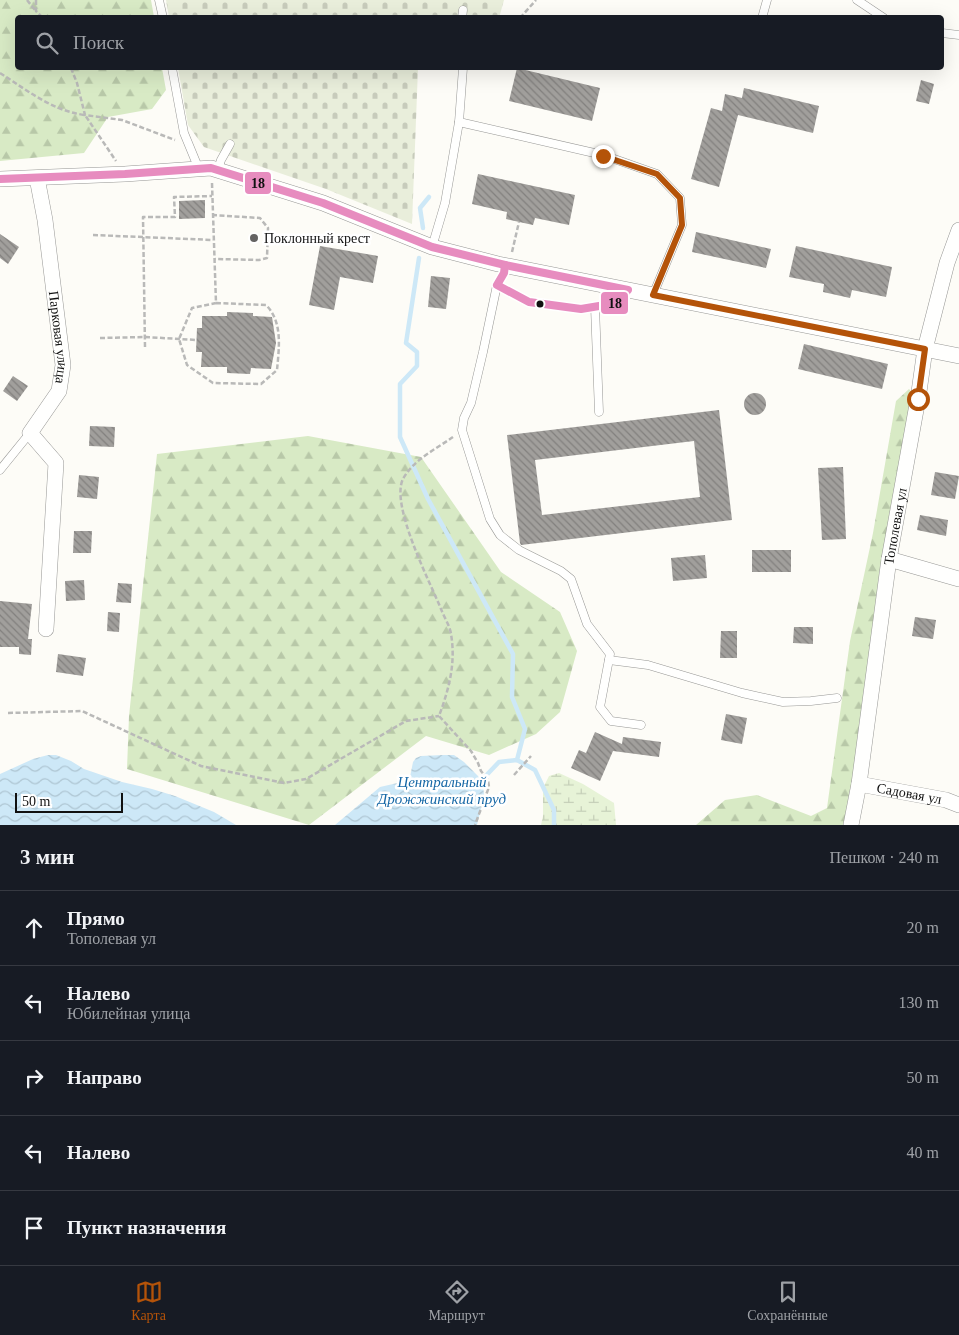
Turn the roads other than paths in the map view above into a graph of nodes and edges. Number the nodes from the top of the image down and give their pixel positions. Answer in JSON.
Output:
{"nodes":[{"id":1,"x":159,"y":0,"type":"edge"},
{"id":2,"x":767,"y":0,"type":"edge"},
{"id":3,"x":860,"y":0,"type":"edge"},
{"id":4,"x":162,"y":15,"type":"edge"},
{"id":5,"x":763,"y":15,"type":"edge"},
{"id":6,"x":880,"y":15,"type":"edge"},
{"id":7,"x":944,"y":32,"type":"edge"},
{"id":8,"x":959,"y":36,"type":"edge"},
{"id":9,"x":172,"y":70,"type":"edge"},
{"id":10,"x":462,"y":70,"type":"edge"},
{"id":11,"x":459,"y":122,"type":"junction"},
{"id":12,"x":230,"y":144,"type":"dead end"},
{"id":13,"x":209,"y":168,"type":"junction"},
{"id":14,"x":37,"y":178,"type":"junction"},
{"id":15,"x":0,"y":179,"type":"edge"},
{"id":16,"x":959,"y":230,"type":"edge"},
{"id":17,"x":432,"y":247,"type":"junction"},
{"id":18,"x":505,"y":262,"type":"junction"},
{"id":19,"x":497,"y":285,"type":"junction"},
{"id":20,"x":628,"y":290,"type":"junction"},
{"id":21,"x":653,"y":295,"type":"junction"},
{"id":22,"x":595,"y":307,"type":"junction"},
{"id":23,"x":925,"y":349,"type":"junction"},
{"id":24,"x":959,"y":356,"type":"edge"},
{"id":25,"x":599,"y":412,"type":"dead end"},
{"id":26,"x":30,"y":433,"type":"junction"},
{"id":27,"x":0,"y":470,"type":"edge"},
{"id":28,"x":889,"y":559,"type":"junction"},
{"id":29,"x":959,"y":579,"type":"edge"},
{"id":30,"x":46,"y":630,"type":"dead end"},
{"id":31,"x":609,"y":660,"type":"junction"},
{"id":32,"x":837,"y":698,"type":"dead end"},
{"id":33,"x":641,"y":725,"type":"dead end"},
{"id":34,"x":859,"y":784,"type":"junction"},
{"id":35,"x":959,"y":805,"type":"edge"},
{"id":36,"x":851,"y":825,"type":"edge"}],
"edges":[{"from":1,"to":4,"type":"lane"},
{"from":2,"to":5,"type":"lane"},
{"from":3,"to":6,"type":"lane"},
{"from":7,"to":8,"type":"lane"},
{"from":9,"to":13,"type":"lane"},
{"from":10,"to":11,"type":"lane"},
{"from":11,"to":17,"type":"lane"},
{"from":11,"to":21,"type":"lane"},
{"from":12,"to":13,"type":"lane"},
{"from":13,"to":14,"type":"street"},
{"from":13,"to":17,"type":"street"},
{"from":14,"to":15,"type":"street"},
{"from":14,"to":26,"type":"street","name":"Парковая улица"},
{"from":16,"to":23,"type":"street","name":"Тополевая ул"},
{"from":17,"to":18,"type":"street"},
{"from":18,"to":19,"type":"lane"},
{"from":18,"to":20,"type":"street"},
{"from":19,"to":22,"type":"lane"},
{"from":19,"to":31,"type":"lane"},
{"from":20,"to":21,"type":"street"},
{"from":20,"to":22,"type":"lane"},
{"from":21,"to":23,"type":"street"},
{"from":22,"to":25,"type":"lane"},
{"from":23,"to":24,"type":"street"},
{"from":23,"to":28,"type":"street","name":"Тополевая ул"},
{"from":26,"to":27,"type":"lane"},
{"from":26,"to":30,"type":"street"},
{"from":28,"to":29,"type":"street"},
{"from":28,"to":34,"type":"street","name":"Тополевая ул"},
{"from":31,"to":32,"type":"lane"},
{"from":31,"to":33,"type":"lane"},
{"from":34,"to":35,"type":"street","name":"Садовая ул"},
{"from":34,"to":36,"type":"street","name":"Тополевая ул"}]}
